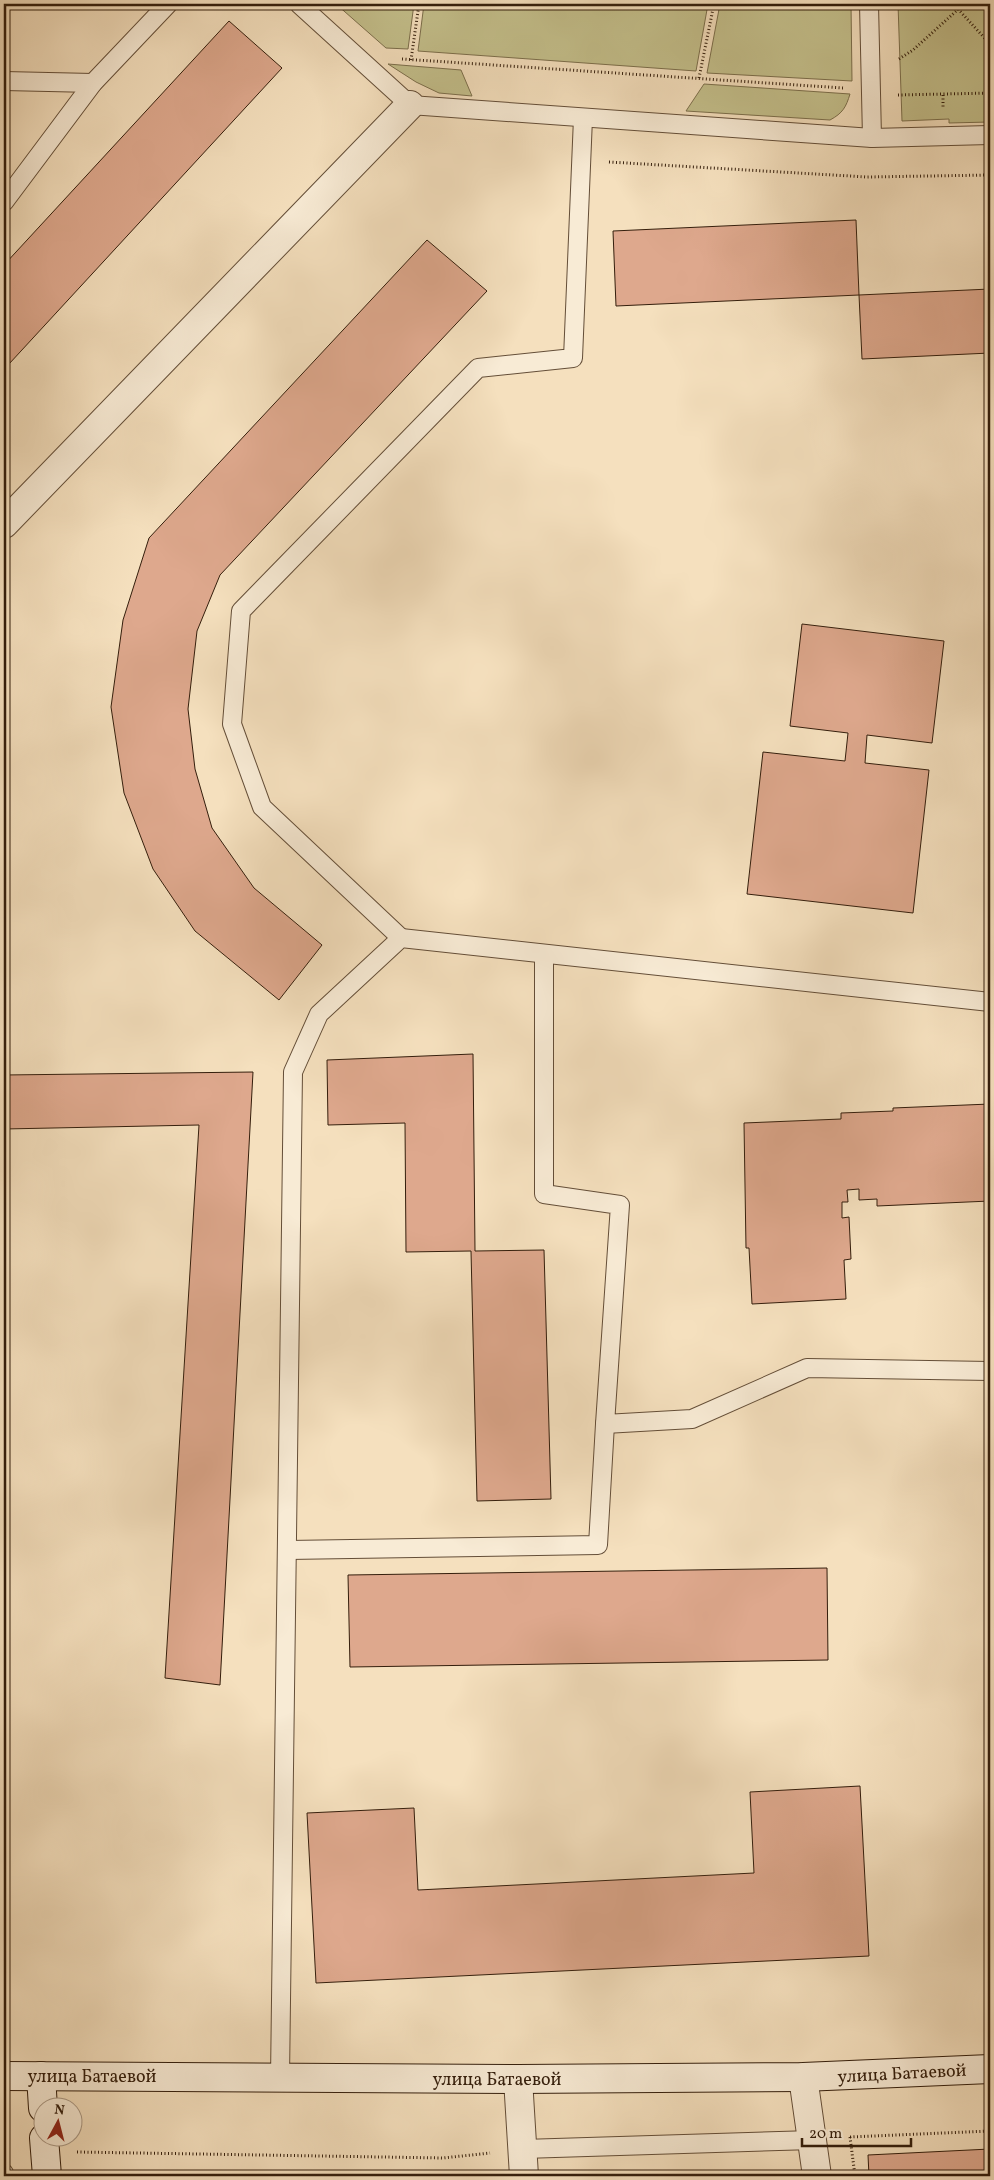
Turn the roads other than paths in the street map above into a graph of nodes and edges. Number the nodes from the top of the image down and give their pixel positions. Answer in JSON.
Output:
{"nodes":[{"id":1,"x":168,"y":4,"type":"edge"},
{"id":2,"x":300,"y":4,"type":"edge"},
{"id":3,"x":869,"y":4,"type":"edge"},
{"id":4,"x":4,"y":81,"type":"edge"},
{"id":5,"x":92,"y":84,"type":"junction"},
{"id":6,"x":410,"y":105,"type":"junction"},
{"id":7,"x":583,"y":118,"type":"junction"},
{"id":8,"x":990,"y":135,"type":"edge"},
{"id":9,"x":872,"y":138,"type":"junction"},
{"id":10,"x":4,"y":202,"type":"edge"},
{"id":11,"x":4,"y":524,"type":"edge"},
{"id":12,"x":401,"y":938,"type":"junction"},
{"id":13,"x":544,"y":954,"type":"junction"},
{"id":14,"x":990,"y":1002,"type":"edge"},
{"id":15,"x":990,"y":1371,"type":"edge"},
{"id":16,"x":605,"y":1424,"type":"junction"},
{"id":17,"x":288,"y":1550,"type":"junction"},
{"id":18,"x":990,"y":2069,"type":"edge"},
{"id":19,"x":4,"y":2076,"type":"edge"},
{"id":20,"x":41,"y":2076,"type":"junction"},
{"id":21,"x":803,"y":2077,"type":"junction"},
{"id":22,"x":280,"y":2078,"type":"junction"},
{"id":23,"x":518,"y":2080,"type":"junction"},
{"id":24,"x":42,"y":2098,"type":"edge"},
{"id":25,"x":812,"y":2140,"type":"junction"},
{"id":26,"x":523,"y":2149,"type":"junction"},
{"id":27,"x":524,"y":2176,"type":"edge"},
{"id":28,"x":817,"y":2176,"type":"edge"}],
"edges":[{"from":1,"to":5,"type":"lane"},
{"from":2,"to":6,"type":"lane"},
{"from":3,"to":9,"type":"lane"},
{"from":4,"to":5,"type":"lane"},
{"from":5,"to":10,"type":"lane"},
{"from":6,"to":7,"type":"lane"},
{"from":6,"to":11,"type":"main road"},
{"from":7,"to":9,"type":"lane"},
{"from":7,"to":12,"type":"lane"},
{"from":8,"to":9,"type":"lane"},
{"from":12,"to":13,"type":"lane"},
{"from":12,"to":17,"type":"lane"},
{"from":13,"to":14,"type":"lane"},
{"from":13,"to":16,"type":"lane"},
{"from":15,"to":16,"type":"lane"},
{"from":16,"to":17,"type":"lane"},
{"from":17,"to":22,"type":"lane"},
{"from":18,"to":21,"type":"main road","name":"улица Батаевой"},
{"from":19,"to":20,"type":"main road","name":"улица Батаевой"},
{"from":20,"to":22,"type":"main road","name":"улица Батаевой"},
{"from":20,"to":24,"type":"main road"},
{"from":21,"to":23,"type":"main road","name":"улица Батаевой"},
{"from":21,"to":25,"type":"main road"},
{"from":22,"to":23,"type":"main road","name":"улица Батаевой"},
{"from":23,"to":26,"type":"main road"},
{"from":25,"to":26,"type":"lane"},
{"from":25,"to":28,"type":"main road"},
{"from":26,"to":27,"type":"main road"}]}
